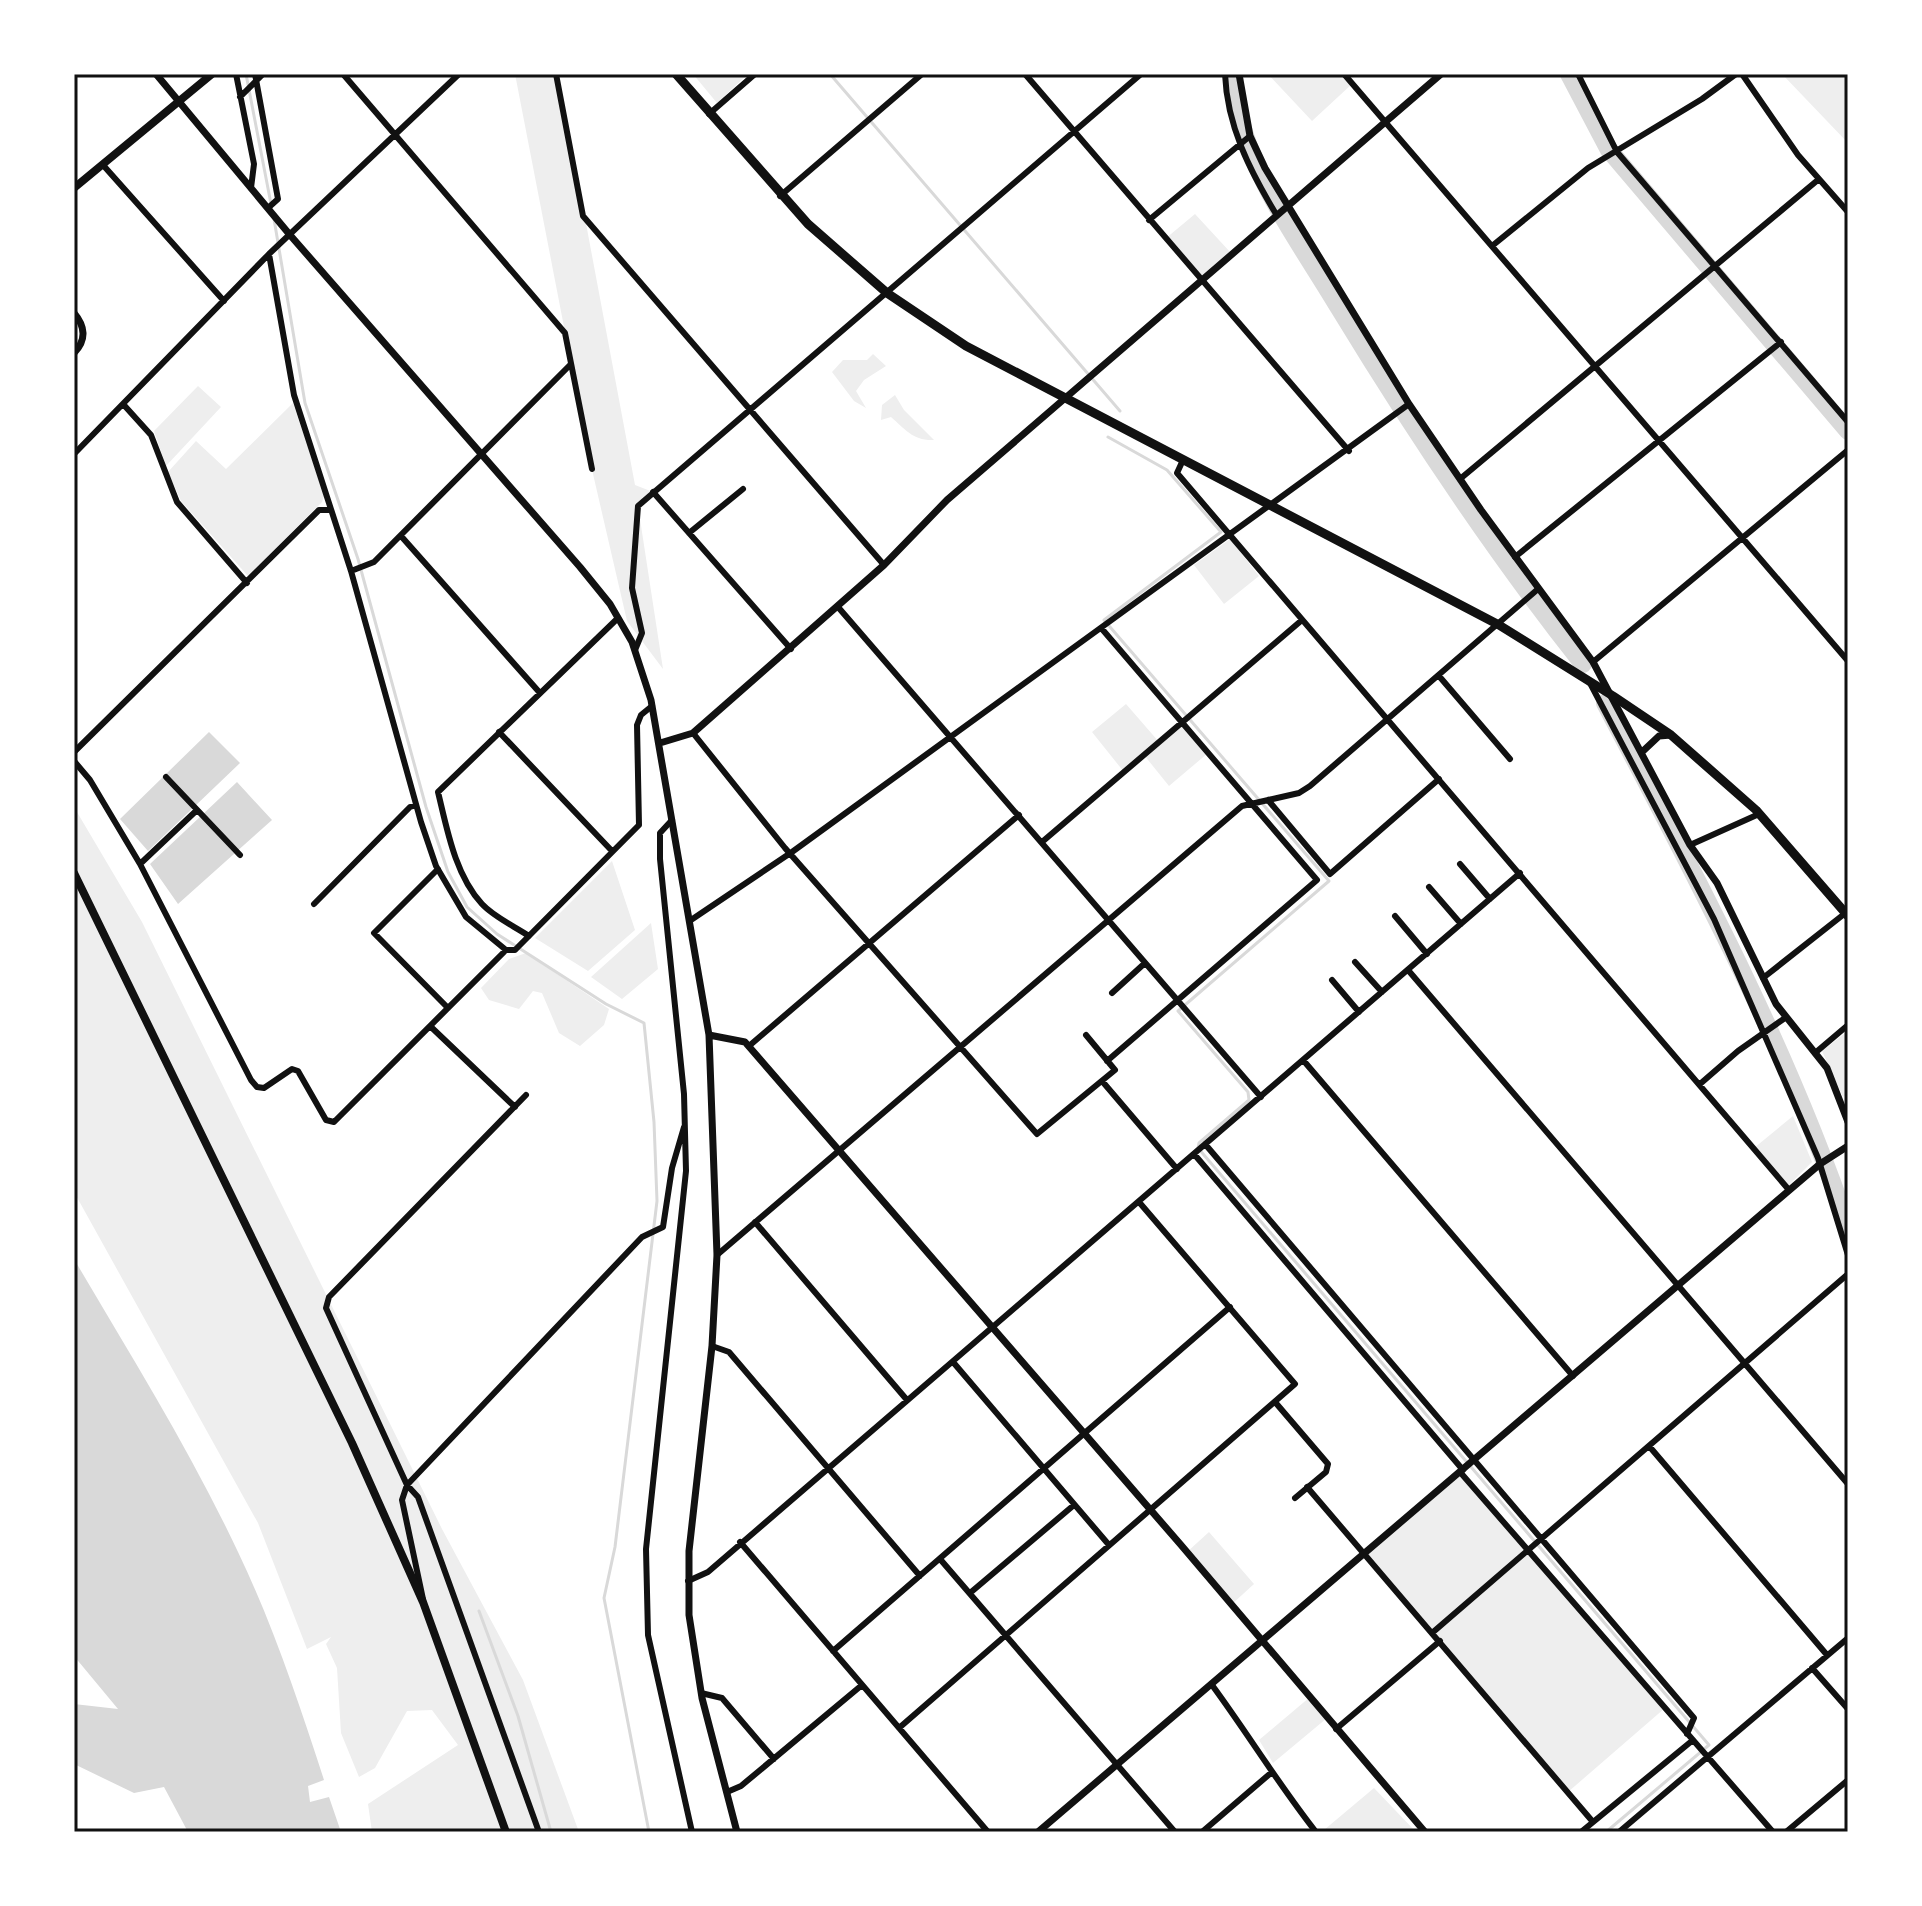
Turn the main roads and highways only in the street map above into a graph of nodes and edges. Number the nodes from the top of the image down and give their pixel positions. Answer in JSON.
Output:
{"nodes":[{"id":1,"x":212,"y":74,"type":"edge"},
{"id":2,"x":676,"y":74,"type":"edge"},
{"id":3,"x":74,"y":188,"type":"edge"},
{"id":4,"x":74,"y":873,"type":"edge"},
{"id":5,"x":1847,"y":913,"type":"edge"},
{"id":6,"x":506,"y":1832,"type":"edge"}],
"edges":[{"from":1,"to":3,"type":"main road"},
{"from":2,"to":5,"type":"main road"},
{"from":4,"to":6,"type":"main road"}]}
